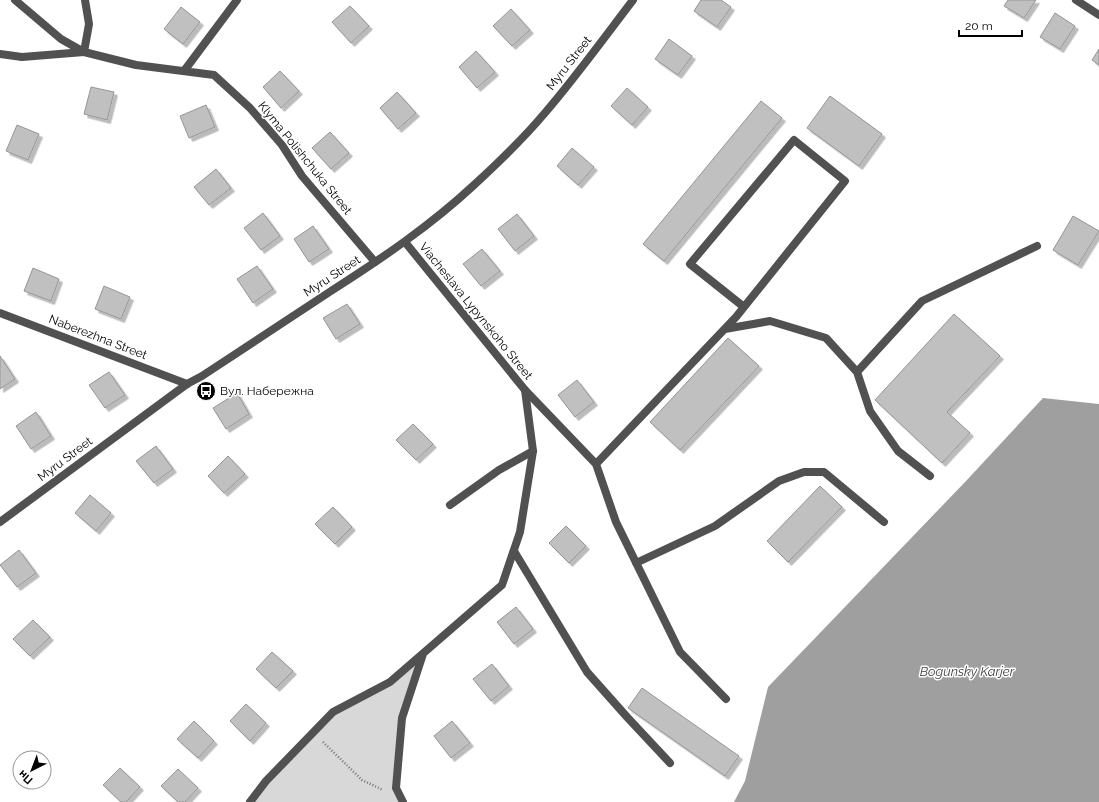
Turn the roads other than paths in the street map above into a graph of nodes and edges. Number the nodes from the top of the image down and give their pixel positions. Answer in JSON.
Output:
{"nodes":[{"id":1,"x":14,"y":0,"type":"edge"},
{"id":2,"x":85,"y":0,"type":"edge"},
{"id":3,"x":237,"y":0,"type":"edge"},
{"id":4,"x":633,"y":0,"type":"edge"},
{"id":5,"x":1076,"y":0,"type":"edge"},
{"id":6,"x":1099,"y":15,"type":"edge"},
{"id":7,"x":84,"y":52,"type":"junction"},
{"id":8,"x":0,"y":54,"type":"edge"},
{"id":9,"x":184,"y":71,"type":"junction"},
{"id":10,"x":405,"y":242,"type":"junction"},
{"id":11,"x":1037,"y":246,"type":"dead end"},
{"id":12,"x":375,"y":262,"type":"junction"},
{"id":13,"x":744,"y":307,"type":"junction"},
{"id":14,"x":0,"y":313,"type":"edge"},
{"id":15,"x":725,"y":329,"type":"junction"},
{"id":16,"x":857,"y":372,"type":"junction"},
{"id":17,"x":186,"y":384,"type":"junction"},
{"id":18,"x":525,"y":390,"type":"junction"},
{"id":19,"x":534,"y":451,"type":"junction"},
{"id":20,"x":596,"y":464,"type":"junction"},
{"id":21,"x":930,"y":476,"type":"dead end"},
{"id":22,"x":450,"y":505,"type":"dead end"},
{"id":23,"x":0,"y":522,"type":"edge"},
{"id":24,"x":884,"y":522,"type":"dead end"},
{"id":25,"x":514,"y":551,"type":"junction"},
{"id":26,"x":636,"y":563,"type":"junction"},
{"id":27,"x":423,"y":653,"type":"junction"},
{"id":28,"x":726,"y":699,"type":"dead end"},
{"id":29,"x":670,"y":762,"type":"dead end"},
{"id":30,"x":402,"y":800,"type":"edge"},
{"id":31,"x":250,"y":802,"type":"edge"}],
"edges":[{"from":1,"to":7,"type":"street","name":"Klyma Polishchuka Street"},
{"from":2,"to":7,"type":"street"},
{"from":3,"to":9,"type":"street"},
{"from":4,"to":10,"type":"street","name":"Myru Street"},
{"from":5,"to":6,"type":"street"},
{"from":7,"to":8,"type":"street"},
{"from":7,"to":9,"type":"street","name":"Klyma Polishchuka Street"},
{"from":9,"to":12,"type":"street","name":"Klyma Polishchuka Street"},
{"from":10,"to":12,"type":"street","name":"Myru Street"},
{"from":10,"to":18,"type":"street","name":"Viacheslava Lypynskoho Street"},
{"from":11,"to":16,"type":"street"},
{"from":12,"to":17,"type":"street","name":"Myru Street"},
{"from":13,"to":13,"type":"street"},
{"from":13,"to":15,"type":"street"},
{"from":14,"to":17,"type":"street","name":"Naberezhna Street"},
{"from":15,"to":16,"type":"street"},
{"from":15,"to":20,"type":"street"},
{"from":16,"to":21,"type":"street"},
{"from":17,"to":23,"type":"street","name":"Myru Street"},
{"from":18,"to":19,"type":"street","name":"Viacheslava Lypynskoho Street"},
{"from":18,"to":20,"type":"street"},
{"from":19,"to":22,"type":"street"},
{"from":19,"to":25,"type":"street","name":"Viacheslava Lypynskoho Street"},
{"from":20,"to":26,"type":"street"},
{"from":24,"to":26,"type":"street"},
{"from":25,"to":27,"type":"street","name":"Viacheslava Lypynskoho Street"},
{"from":25,"to":29,"type":"street"},
{"from":26,"to":28,"type":"street"},
{"from":27,"to":30,"type":"street"},
{"from":27,"to":31,"type":"street","name":"Viacheslava Lypynskoho Street"}]}
